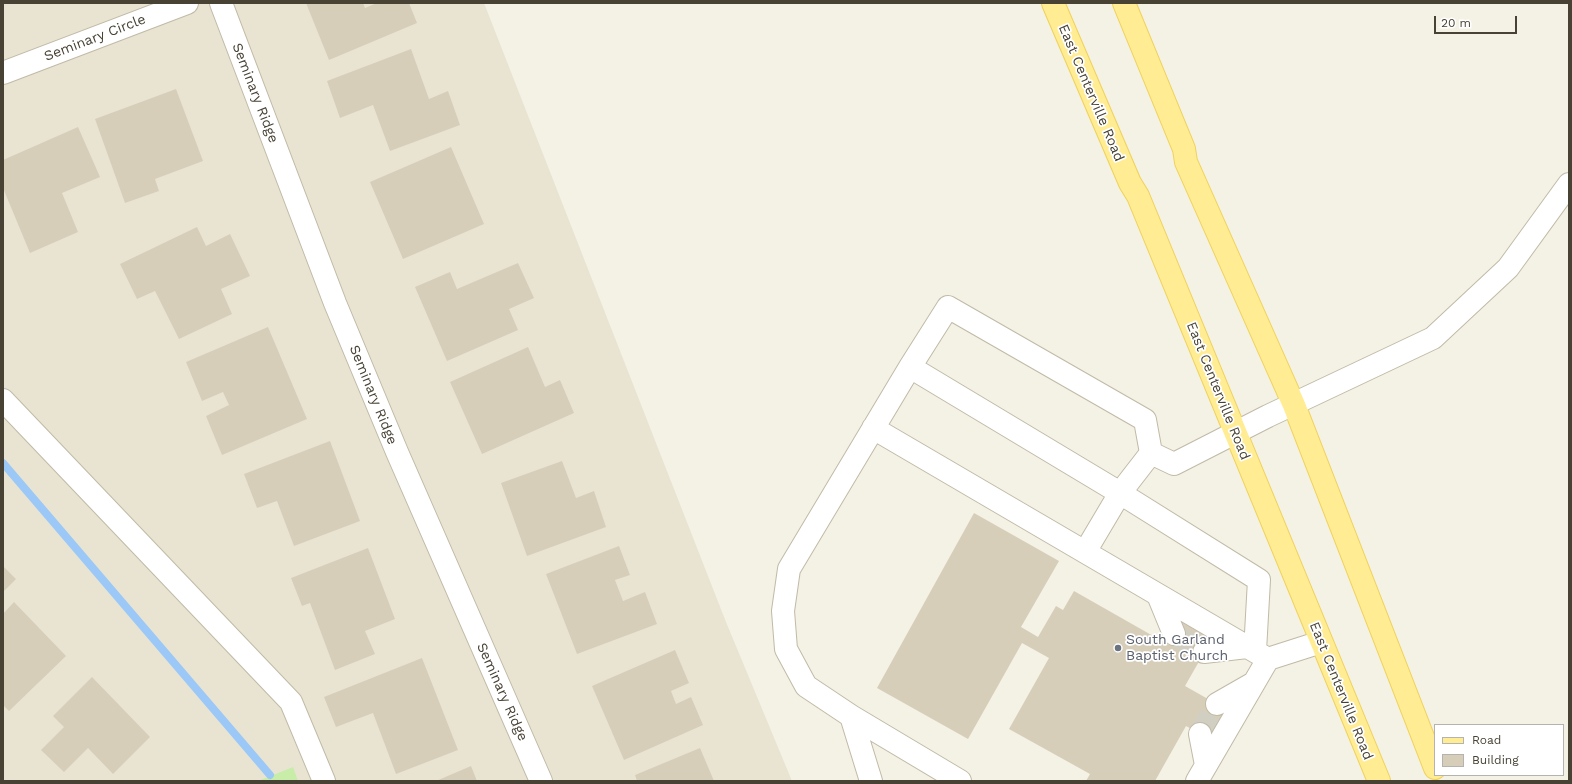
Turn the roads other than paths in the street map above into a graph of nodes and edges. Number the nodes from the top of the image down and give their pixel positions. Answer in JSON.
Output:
{"nodes":[{"id":1,"x":187,"y":3,"type":"edge"},
{"id":2,"x":221,"y":3,"type":"edge"},
{"id":3,"x":1053,"y":3,"type":"edge"},
{"id":4,"x":1124,"y":3,"type":"edge"},
{"id":5,"x":3,"y":73,"type":"edge"},
{"id":6,"x":1569,"y":184,"type":"edge"},
{"id":7,"x":910,"y":367,"type":"junction"},
{"id":8,"x":3,"y":400,"type":"edge"},
{"id":9,"x":1294,"y":405,"type":"junction"},
{"id":10,"x":874,"y":428,"type":"junction"},
{"id":11,"x":1234,"y":433,"type":"junction"},
{"id":12,"x":1151,"y":453,"type":"junction"},
{"id":13,"x":1120,"y":493,"type":"junction"},
{"id":14,"x":1085,"y":552,"type":"junction"},
{"id":15,"x":1158,"y":594,"type":"junction"},
{"id":16,"x":1174,"y":634,"type":"tunnel mouth"},
{"id":17,"x":1321,"y":642,"type":"junction"},
{"id":18,"x":1204,"y":652,"type":"tunnel mouth"},
{"id":19,"x":1257,"y":653,"type":"junction"},
{"id":20,"x":1255,"y":682,"type":"junction"},
{"id":21,"x":1217,"y":704,"type":"tunnel mouth"},
{"id":22,"x":851,"y":716,"type":"junction"},
{"id":23,"x":1200,"y":734,"type":"tunnel mouth"},
{"id":24,"x":1434,"y":765,"type":"edge"},
{"id":25,"x":1202,"y":773,"type":"edge"},
{"id":26,"x":324,"y":781,"type":"edge"},
{"id":27,"x":541,"y":781,"type":"edge"},
{"id":28,"x":871,"y":781,"type":"edge"},
{"id":29,"x":960,"y":781,"type":"edge"},
{"id":30,"x":1379,"y":781,"type":"edge"}],
"edges":[{"from":1,"to":5,"type":"street","name":"Seminary Circle"},
{"from":2,"to":27,"type":"street","name":"Seminary Ridge"},
{"from":3,"to":11,"type":"main road","name":"East Centerville Road"},
{"from":4,"to":9,"type":"main road"},
{"from":6,"to":9,"type":"street"},
{"from":7,"to":10,"type":"street"},
{"from":7,"to":12,"type":"street"},
{"from":7,"to":13,"type":"street"},
{"from":8,"to":26,"type":"street"},
{"from":9,"to":11,"type":"street"},
{"from":9,"to":24,"type":"main road"},
{"from":10,"to":14,"type":"street"},
{"from":10,"to":22,"type":"street"},
{"from":11,"to":12,"type":"street"},
{"from":11,"to":17,"type":"main road","name":"East Centerville Road"},
{"from":12,"to":13,"type":"street"},
{"from":13,"to":14,"type":"street"},
{"from":13,"to":19,"type":"street"},
{"from":14,"to":15,"type":"street"},
{"from":15,"to":16,"type":"street"},
{"from":15,"to":19,"type":"street"},
{"from":17,"to":19,"type":"street"},
{"from":17,"to":30,"type":"main road","name":"East Centerville Road"},
{"from":18,"to":19,"type":"street"},
{"from":19,"to":20,"type":"street"},
{"from":20,"to":21,"type":"street"},
{"from":20,"to":25,"type":"street"},
{"from":22,"to":28,"type":"street"},
{"from":22,"to":29,"type":"street"},
{"from":23,"to":25,"type":"street"}]}
